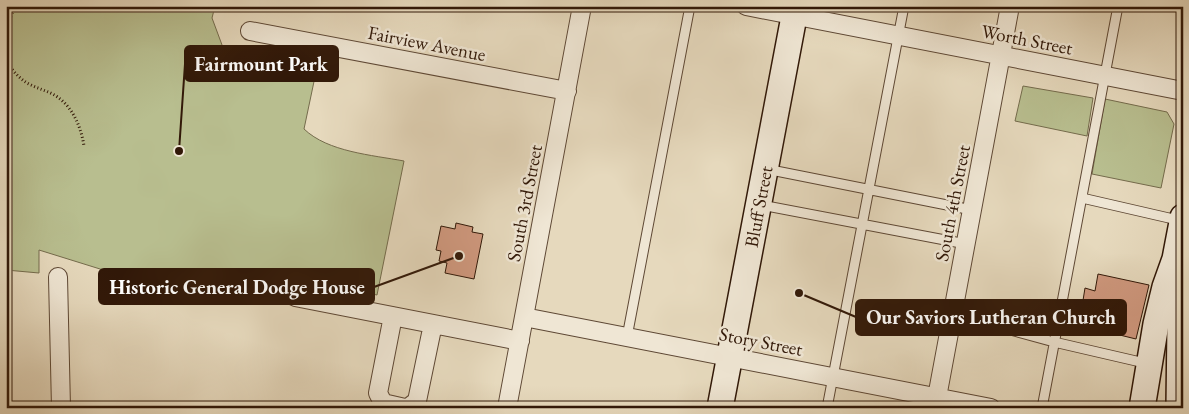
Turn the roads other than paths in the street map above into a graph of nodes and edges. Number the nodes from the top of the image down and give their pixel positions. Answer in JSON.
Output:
{"nodes":[{"id":1,"x":582,"y":6,"type":"edge"},
{"id":2,"x":690,"y":6,"type":"edge"},
{"id":3,"x":746,"y":6,"type":"edge"},
{"id":4,"x":904,"y":6,"type":"edge"},
{"id":5,"x":1010,"y":6,"type":"edge"},
{"id":6,"x":1118,"y":6,"type":"edge"},
{"id":7,"x":795,"y":11,"type":"edge"},
{"id":8,"x":250,"y":32,"type":"dead end"},
{"id":9,"x":898,"y":36,"type":"junction"},
{"id":10,"x":1001,"y":56,"type":"junction"},
{"id":11,"x":1105,"y":76,"type":"junction"},
{"id":12,"x":567,"y":91,"type":"junction"},
{"id":13,"x":1183,"y":91,"type":"edge"},
{"id":14,"x":765,"y":169,"type":"junction"},
{"id":15,"x":869,"y":189,"type":"junction"},
{"id":16,"x":1082,"y":198,"type":"junction"},
{"id":17,"x":758,"y":205,"type":"junction"},
{"id":18,"x":972,"y":210,"type":"junction"},
{"id":19,"x":1183,"y":217,"type":"edge"},
{"id":20,"x":1182,"y":221,"type":"edge"},
{"id":21,"x":862,"y":224,"type":"junction"},
{"id":22,"x":966,"y":244,"type":"junction"},
{"id":23,"x":1179,"y":259,"type":"edge"},
{"id":24,"x":58,"y":277,"type":"dead end"},
{"id":25,"x":295,"y":297,"type":"dead end"},
{"id":26,"x":953,"y":314,"type":"junction"},
{"id":27,"x":393,"y":316,"type":"junction"},
{"id":28,"x":524,"y":317,"type":"junction"},
{"id":29,"x":433,"y":324,"type":"junction"},
{"id":30,"x":627,"y":337,"type":"junction"},
{"id":31,"x":520,"y":341,"type":"junction"},
{"id":32,"x":1054,"y":342,"type":"junction"},
{"id":33,"x":729,"y":357,"type":"junction"},
{"id":34,"x":1149,"y":364,"type":"junction"},
{"id":35,"x":833,"y":376,"type":"junction"},
{"id":36,"x":936,"y":403,"type":"edge"},
{"id":37,"x":1180,"y":406,"type":"edge"},
{"id":38,"x":61,"y":408,"type":"edge"},
{"id":39,"x":407,"y":408,"type":"edge"},
{"id":40,"x":507,"y":408,"type":"edge"},
{"id":41,"x":720,"y":408,"type":"edge"},
{"id":42,"x":827,"y":408,"type":"edge"},
{"id":43,"x":991,"y":408,"type":"edge"},
{"id":44,"x":1042,"y":408,"type":"edge"},
{"id":45,"x":1142,"y":408,"type":"edge"}],
"edges":[{"from":1,"to":12,"type":"street","name":"South 3rd Street"},
{"from":2,"to":30,"type":"lane"},
{"from":3,"to":7,"type":"street","name":"Worth Street"},
{"from":4,"to":9,"type":"lane"},
{"from":5,"to":10,"type":"street","name":"South 4th Street"},
{"from":6,"to":11,"type":"lane"},
{"from":7,"to":9,"type":"street","name":"Worth Street"},
{"from":7,"to":14,"type":"main road","name":"Bluff Street"},
{"from":8,"to":12,"type":"street","name":"Fairview Avenue"},
{"from":9,"to":10,"type":"street","name":"Worth Street"},
{"from":9,"to":15,"type":"lane"},
{"from":10,"to":11,"type":"street","name":"Worth Street"},
{"from":10,"to":18,"type":"street","name":"South 4th Street"},
{"from":11,"to":13,"type":"street","name":"Worth Street"},
{"from":11,"to":16,"type":"lane"},
{"from":12,"to":28,"type":"street","name":"South 3rd Street"},
{"from":14,"to":15,"type":"lane"},
{"from":14,"to":17,"type":"main road","name":"Bluff Street"},
{"from":15,"to":18,"type":"lane"},
{"from":15,"to":21,"type":"lane"},
{"from":16,"to":20,"type":"lane"},
{"from":16,"to":32,"type":"lane"},
{"from":17,"to":21,"type":"lane"},
{"from":17,"to":33,"type":"main road","name":"Bluff Street"},
{"from":18,"to":22,"type":"street","name":"South 4th Street"},
{"from":19,"to":20,"type":"main road"},
{"from":20,"to":23,"type":"main road"},
{"from":21,"to":22,"type":"lane"},
{"from":21,"to":35,"type":"lane"},
{"from":22,"to":26,"type":"street","name":"South 4th Street"},
{"from":23,"to":34,"type":"main road"},
{"from":23,"to":37,"type":"main road"},
{"from":24,"to":38,"type":"street"},
{"from":25,"to":27,"type":"street"},
{"from":26,"to":32,"type":"lane"},
{"from":26,"to":36,"type":"street","name":"South 4th Street"},
{"from":27,"to":29,"type":"street"},
{"from":27,"to":39,"type":"street"},
{"from":28,"to":30,"type":"street","name":"Story Street"},
{"from":28,"to":31,"type":"street","name":"South 3rd Street"},
{"from":29,"to":31,"type":"street"},
{"from":29,"to":39,"type":"street"},
{"from":30,"to":33,"type":"street","name":"Story Street"},
{"from":31,"to":40,"type":"street","name":"South 3rd Street"},
{"from":32,"to":34,"type":"lane"},
{"from":32,"to":44,"type":"lane"},
{"from":33,"to":35,"type":"street","name":"Story Street"},
{"from":33,"to":41,"type":"main road","name":"Bluff Street"},
{"from":34,"to":45,"type":"main road"},
{"from":35,"to":36,"type":"street","name":"Story Street"},
{"from":35,"to":42,"type":"lane"},
{"from":36,"to":43,"type":"street","name":"Story Street"}]}
